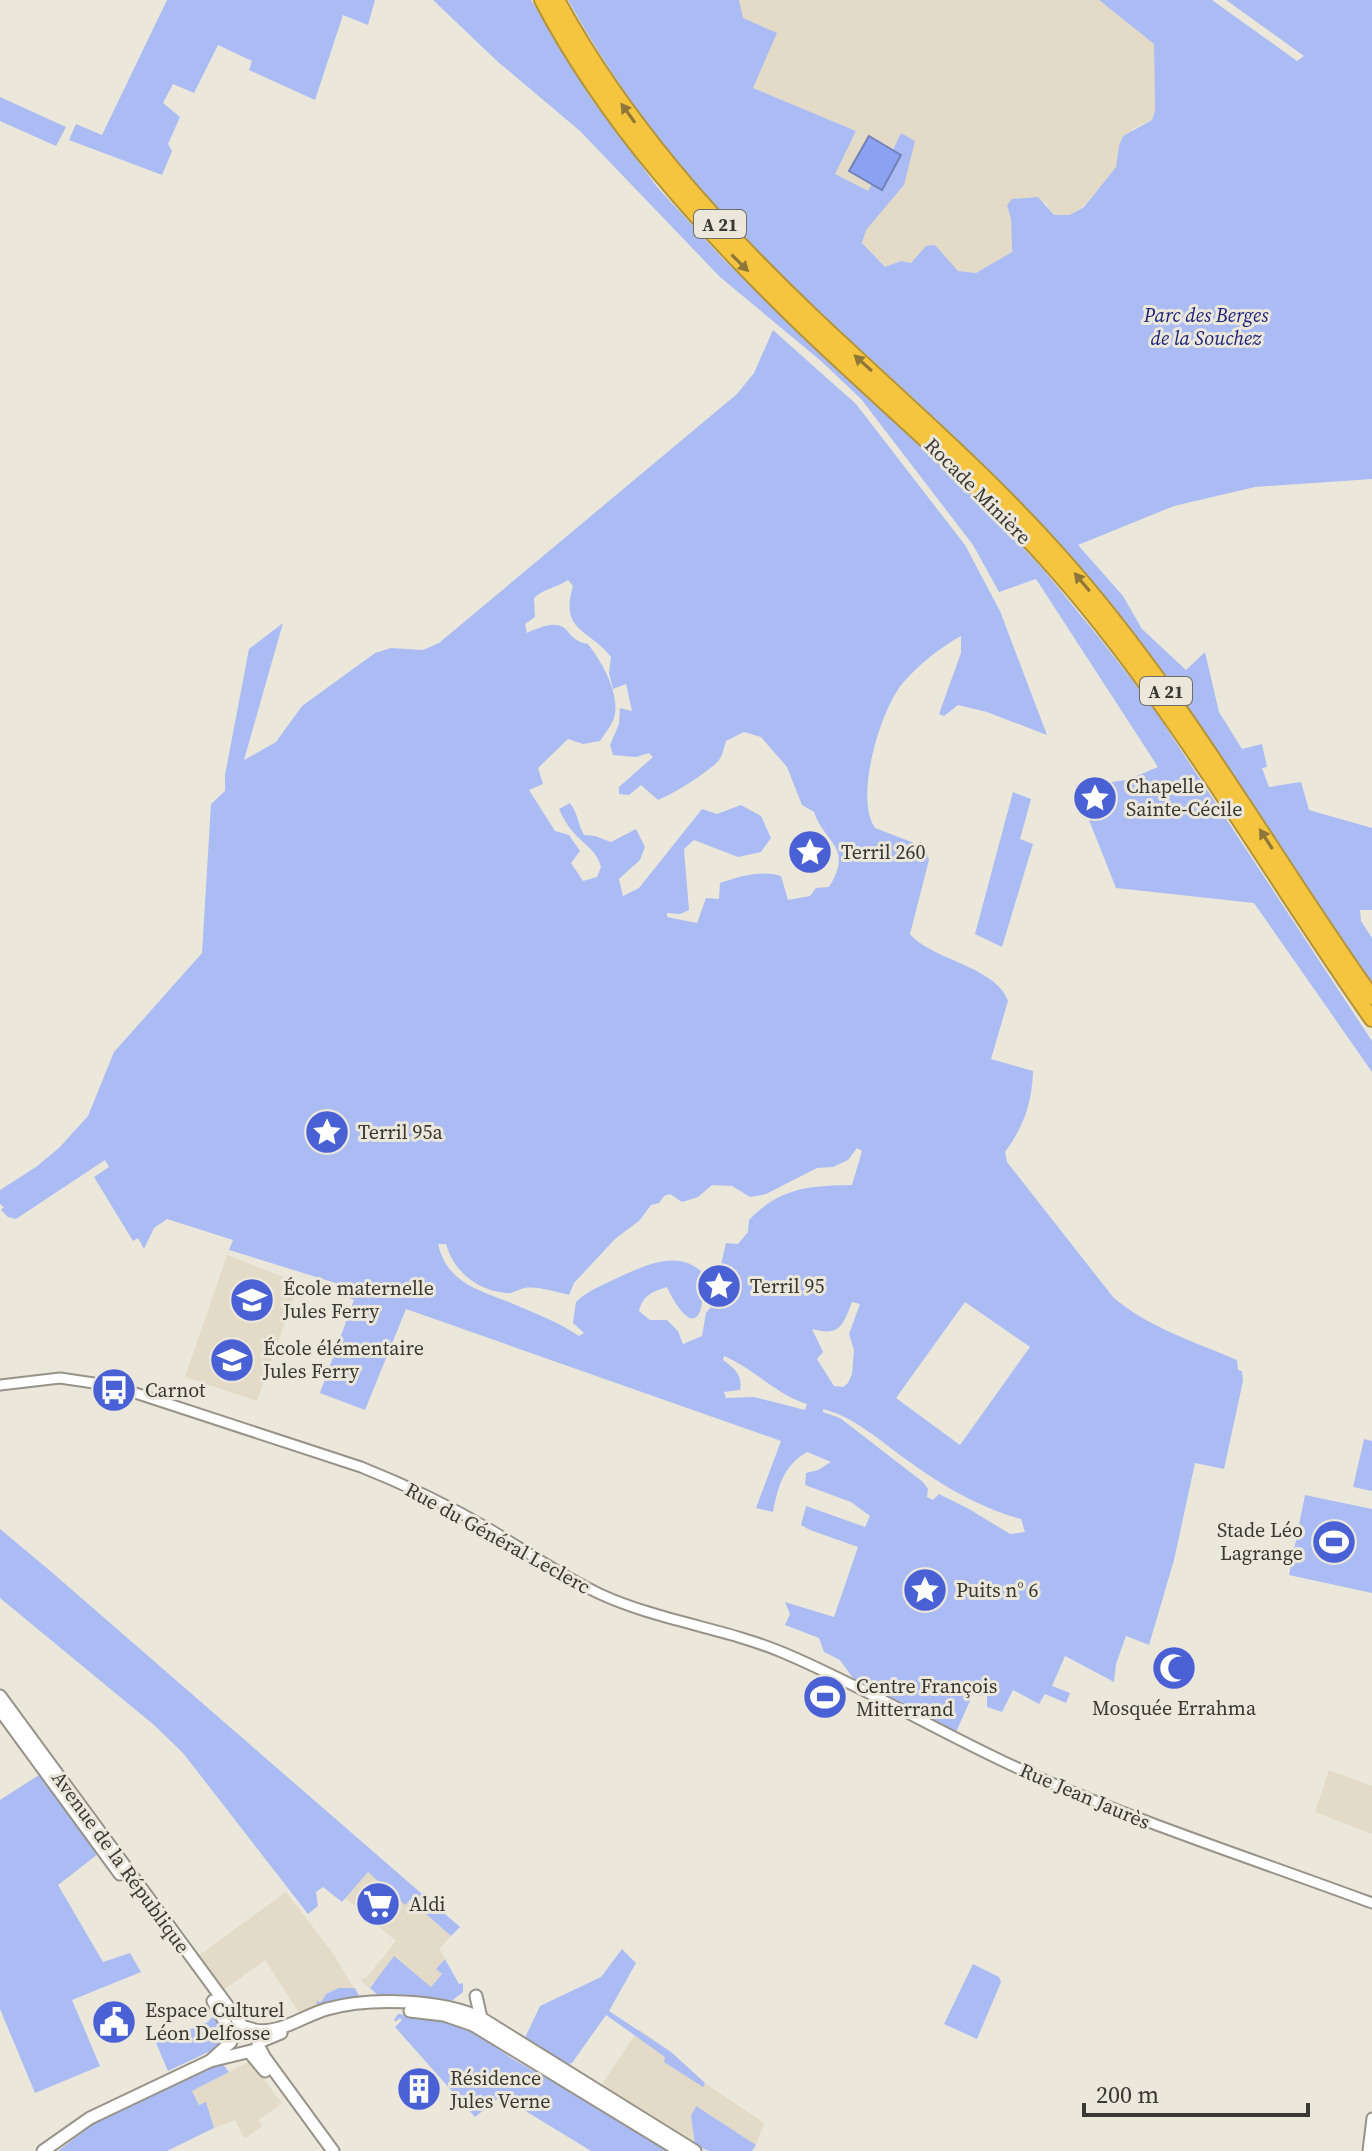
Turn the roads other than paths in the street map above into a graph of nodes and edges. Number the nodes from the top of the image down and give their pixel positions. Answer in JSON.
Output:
{"nodes":[{"id":1,"x":542,"y":0,"type":"edge"},
{"id":2,"x":557,"y":0,"type":"edge"},
{"id":3,"x":1372,"y":997,"type":"edge"},
{"id":4,"x":1372,"y":1019,"type":"edge"},
{"id":5,"x":0,"y":1385,"type":"edge"},
{"id":6,"x":809,"y":1664,"type":"joint"},
{"id":7,"x":0,"y":1696,"type":"edge"},
{"id":8,"x":0,"y":1710,"type":"edge"},
{"id":9,"x":1372,"y":1903,"type":"edge"},
{"id":10,"x":476,"y":1996,"type":"dead end"},
{"id":11,"x":481,"y":2018,"type":"junction"},
{"id":12,"x":249,"y":2028,"type":"junction"},
{"id":13,"x":232,"y":2038,"type":"junction"},
{"id":14,"x":251,"y":2048,"type":"junction"},
{"id":15,"x":210,"y":2061,"type":"junction"},
{"id":16,"x":1372,"y":2118,"type":"edge"},
{"id":17,"x":43,"y":2151,"type":"edge"},
{"id":18,"x":324,"y":2151,"type":"edge"},
{"id":19,"x":333,"y":2151,"type":"edge"},
{"id":20,"x":680,"y":2151,"type":"edge"},
{"id":21,"x":695,"y":2151,"type":"edge"},
{"id":22,"x":1368,"y":2151,"type":"edge"}],
"edges":[{"from":1,"to":4,"type":"highway","name":"Rocade Minière","number":"A 21","one_way":true},
{"from":3,"to":2,"type":"highway","name":"Rocade Minière","number":"A 21","one_way":true},
{"from":5,"to":6,"type":"street","name":"Rue du Général Leclerc"},
{"from":6,"to":9,"type":"street","name":"Rue Jean Jaurès"},
{"from":7,"to":12,"type":"main road","name":"Avenue de la République"},
{"from":8,"to":13,"type":"main road","name":"Avenue de la République"},
{"from":10,"to":11,"type":"main road"},
{"from":11,"to":12,"type":"main road"},
{"from":11,"to":21,"type":"main road"},
{"from":12,"to":13,"type":"main road"},
{"from":12,"to":14,"type":"main road","name":"Avenue de la République"},
{"from":13,"to":14,"type":"main road","name":"Avenue de la République"},
{"from":13,"to":15,"type":"main road"},
{"from":14,"to":15,"type":"main road"},
{"from":14,"to":18,"type":"main road"},
{"from":14,"to":19,"type":"main road"},
{"from":14,"to":20,"type":"main road"},
{"from":15,"to":17,"type":"main road"},
{"from":16,"to":22,"type":"street"}]}
